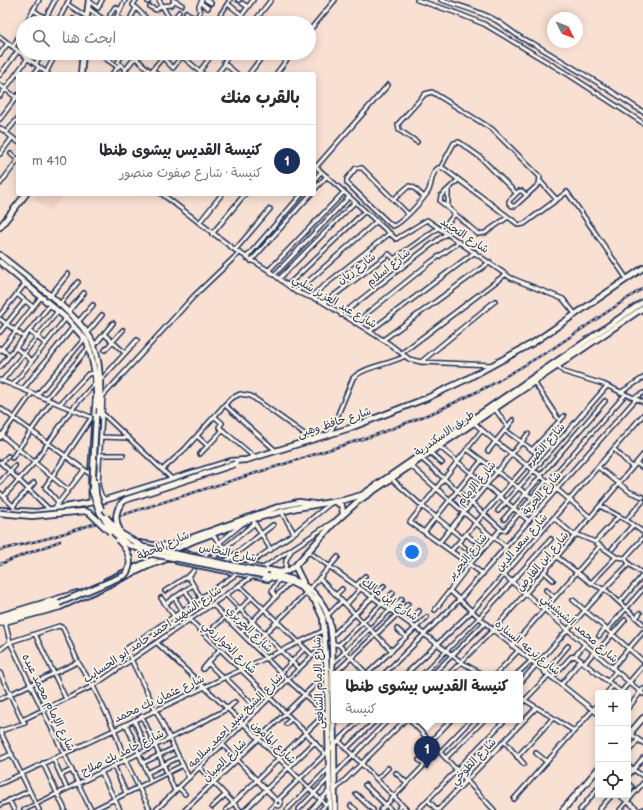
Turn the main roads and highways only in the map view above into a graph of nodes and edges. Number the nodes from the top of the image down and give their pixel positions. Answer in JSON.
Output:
{"nodes":[{"id":1,"x":89,"y":0,"type":"edge"},
{"id":2,"x":87,"y":16,"type":"edge"},
{"id":3,"x":82,"y":60,"type":"edge"},
{"id":4,"x":81,"y":72,"type":"edge"},
{"id":5,"x":24,"y":196,"type":"edge"},
{"id":6,"x":0,"y":227,"type":"edge"},
{"id":7,"x":0,"y":254,"type":"edge"},
{"id":8,"x":0,"y":262,"type":"edge"},
{"id":9,"x":643,"y":268,"type":"edge"},
{"id":10,"x":39,"y":287,"type":"junction"},
{"id":11,"x":35,"y":292,"type":"junction"},
{"id":12,"x":643,"y":302,"type":"edge"},
{"id":13,"x":643,"y":308,"type":"edge"},
{"id":14,"x":76,"y":324,"type":"junction"},
{"id":15,"x":92,"y":347,"type":"junction"},
{"id":16,"x":556,"y":365,"type":"junction"},
{"id":17,"x":98,"y":382,"type":"junction"},
{"id":18,"x":97,"y":416,"type":"junction"},
{"id":19,"x":246,"y":460,"type":"junction"},
{"id":20,"x":334,"y":502,"type":"junction"},
{"id":21,"x":318,"y":505,"type":"junction"},
{"id":22,"x":0,"y":510,"type":"edge"},
{"id":23,"x":0,"y":513,"type":"edge"},
{"id":24,"x":343,"y":514,"type":"junction"},
{"id":25,"x":124,"y":535,"type":"junction"},
{"id":26,"x":132,"y":542,"type":"junction"},
{"id":27,"x":181,"y":547,"type":"junction"},
{"id":28,"x":183,"y":553,"type":"junction"},
{"id":29,"x":166,"y":558,"type":"junction"},
{"id":30,"x":295,"y":566,"type":"junction"},
{"id":31,"x":264,"y":572,"type":"junction"},
{"id":32,"x":279,"y":579,"type":"junction"},
{"id":33,"x":305,"y":584,"type":"junction"},
{"id":34,"x":309,"y":590,"type":"junction"},
{"id":35,"x":0,"y":616,"type":"edge"},
{"id":36,"x":2,"y":621,"type":"edge"},
{"id":37,"x":328,"y":643,"type":"junction"},
{"id":38,"x":332,"y":671,"type":"edge"},
{"id":39,"x":643,"y":718,"type":"edge"},
{"id":40,"x":334,"y":723,"type":"edge"},
{"id":41,"x":631,"y":733,"type":"edge"},
{"id":42,"x":595,"y":773,"type":"edge"},
{"id":43,"x":332,"y":790,"type":"junction"},
{"id":44,"x":330,"y":810,"type":"edge"},
{"id":45,"x":335,"y":810,"type":"edge"},
{"id":46,"x":563,"y":810,"type":"edge"}],
"edges":[{"from":1,"to":2,"type":"main road"},
{"from":3,"to":4,"type":"main road"},
{"from":5,"to":6,"type":"main road"},
{"from":7,"to":10,"type":"main road"},
{"from":8,"to":11,"type":"main road"},
{"from":9,"to":19,"type":"main road","name":"شارع حافظ وهبى"},
{"from":10,"to":11,"type":"main road"},
{"from":10,"to":14,"type":"main road"},
{"from":11,"to":14,"type":"main road"},
{"from":12,"to":16,"type":"main road","name":"طريق الاسكندرية"},
{"from":13,"to":16,"type":"main road","name":"طريق الاسكندرية"},
{"from":14,"to":15,"type":"main road"},
{"from":15,"to":17,"type":"main road"},
{"from":15,"to":17,"type":"main road"},
{"from":16,"to":20,"type":"main road","name":"طريق الاسكندرية"},
{"from":16,"to":24,"type":"main road","name":"طريق الاسكندرية"},
{"from":17,"to":18,"type":"main road"},
{"from":18,"to":25,"type":"main road","bridge":true},
{"from":18,"to":31,"type":"main road","bridge":true},
{"from":19,"to":22,"type":"main road","name":"شارع حافظ وهبى"},
{"from":19,"to":25,"type":"main road","bridge":true},
{"from":20,"to":21,"type":"main road","name":"شارع المحطة"},
{"from":20,"to":24,"type":"main road"},
{"from":21,"to":26,"type":"main road","bridge":true},
{"from":21,"to":27,"type":"main road","name":"شارع المحطة"},
{"from":23,"to":36,"type":"main road","bridge":true},
{"from":24,"to":30,"type":"main road","name":"طريق الاسكندرية"},
{"from":25,"to":26,"type":"main road","bridge":true},
{"from":26,"to":31,"type":"main road","bridge":true},
{"from":27,"to":28,"type":"main road"},
{"from":27,"to":35,"type":"main road","name":"شارع المحطة"},
{"from":28,"to":29,"type":"main road","name":"شارع النحاس"},
{"from":28,"to":31,"type":"main road","name":"شارع النحاس"},
{"from":29,"to":32,"type":"main road","name":"شارع الإمام الشافعى"},
{"from":29,"to":36,"type":"main road","name":"شارع المحطة"},
{"from":30,"to":31,"type":"main road","name":"طريق الاسكندرية"},
{"from":30,"to":33,"type":"main road"},
{"from":31,"to":32,"type":"main road","name":"شارع الإمام الشافعى"},
{"from":31,"to":33,"type":"main road","name":"شارع الإمام الشافعى"},
{"from":32,"to":34,"type":"main road","name":"شارع الإمام الشافعى"},
{"from":33,"to":34,"type":"main road","name":"شارع الإمام الشافعى"},
{"from":34,"to":37,"type":"main road","name":"شارع الإمام الشافعى"},
{"from":34,"to":37,"type":"main road","name":"شارع الإمام الشافعى"},
{"from":37,"to":38,"type":"main road","name":"شارع الإمام الشافعى"},
{"from":37,"to":43,"type":"main road","name":"شارع الإمام الشافعى"},
{"from":39,"to":41,"type":"main road"},
{"from":40,"to":43,"type":"main road","name":"شارع الإمام الشافعى"},
{"from":42,"to":46,"type":"main road"},
{"from":43,"to":44,"type":"main road","name":"شارع الإمام الشافعى"},
{"from":43,"to":45,"type":"main road","name":"شارع الإمام الشافعى"}]}
